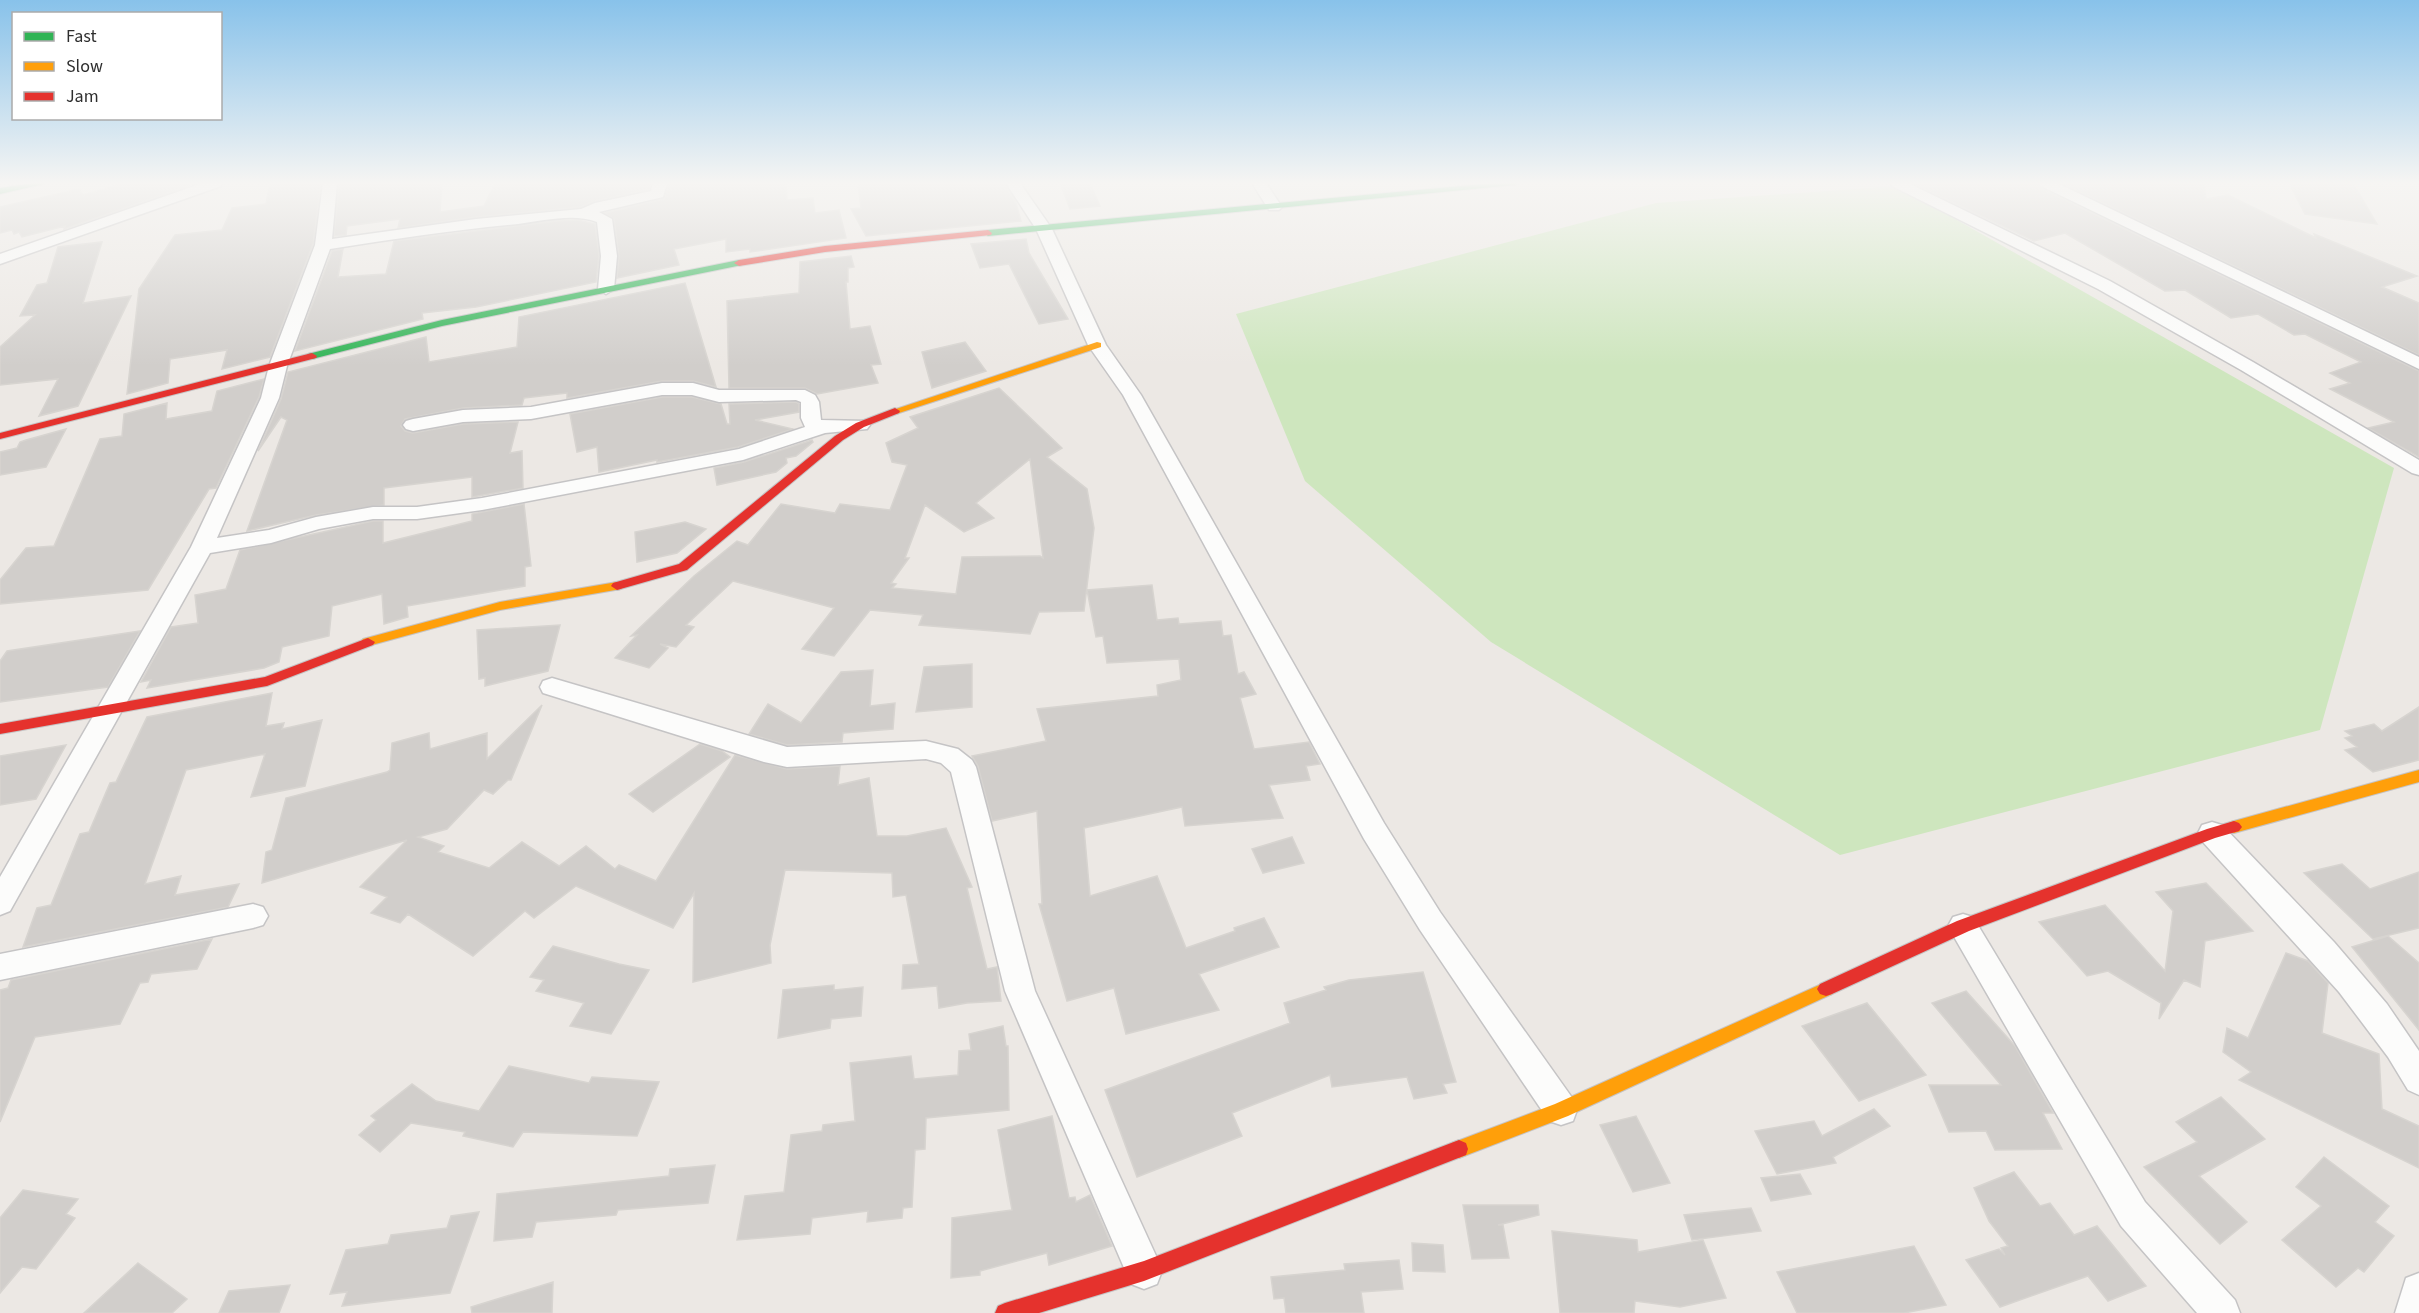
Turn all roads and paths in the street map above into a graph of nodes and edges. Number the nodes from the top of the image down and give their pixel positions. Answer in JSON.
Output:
{"nodes":[{"id":1,"x":42,"y":244,"type":"edge"},
{"id":2,"x":328,"y":244,"type":"edge"},
{"id":3,"x":607,"y":244,"type":"edge"},
{"id":4,"x":877,"y":244,"type":"edge"},
{"id":5,"x":1051,"y":244,"type":"edge"},
{"id":6,"x":2021,"y":244,"type":"edge"},
{"id":7,"x":2172,"y":244,"type":"edge"},
{"id":8,"x":323,"y":245,"type":"joint"},
{"id":9,"x":0,"y":259,"type":"edge"},
{"id":10,"x":606,"y":289,"type":"junction"},
{"id":11,"x":1096,"y":345,"type":"junction"},
{"id":12,"x":2419,"y":364,"type":"edge"},
{"id":13,"x":278,"y":366,"type":"junction"},
{"id":14,"x":413,"y":425,"type":"dead end"},
{"id":15,"x":860,"y":425,"type":"junction"},
{"id":16,"x":824,"y":428,"type":"junction"},
{"id":17,"x":0,"y":436,"type":"edge"},
{"id":18,"x":2419,"y":469,"type":"edge"},
{"id":19,"x":202,"y":547,"type":"junction"},
{"id":20,"x":552,"y":687,"type":"dead end"},
{"id":21,"x":109,"y":711,"type":"junction"},
{"id":22,"x":0,"y":729,"type":"edge"},
{"id":23,"x":2419,"y":776,"type":"edge"},
{"id":24,"x":2212,"y":833,"type":"junction"},
{"id":25,"x":0,"y":903,"type":"edge"},
{"id":26,"x":253,"y":916,"type":"dead end"},
{"id":27,"x":1963,"y":926,"type":"junction"},
{"id":28,"x":0,"y":967,"type":"edge"},
{"id":29,"x":2419,"y":1080,"type":"edge"},
{"id":30,"x":1561,"y":1110,"type":"junction"},
{"id":31,"x":1144,"y":1271,"type":"junction"},
{"id":32,"x":2419,"y":1291,"type":"edge"},
{"id":33,"x":1005,"y":1313,"type":"edge"},
{"id":34,"x":2222,"y":1313,"type":"edge"},
{"id":35,"x":2413,"y":1313,"type":"edge"}],
"edges":[{"from":1,"to":9,"type":"street"},
{"from":2,"to":8,"type":"street"},
{"from":3,"to":10,"type":"street"},
{"from":4,"to":10,"type":"street"},
{"from":5,"to":11,"type":"street"},
{"from":6,"to":18,"type":"street"},
{"from":7,"to":12,"type":"street"},
{"from":8,"to":13,"type":"street"},
{"from":10,"to":13,"type":"street"},
{"from":11,"to":15,"type":"street"},
{"from":11,"to":30,"type":"street"},
{"from":13,"to":17,"type":"street"},
{"from":13,"to":19,"type":"street"},
{"from":14,"to":16,"type":"street"},
{"from":15,"to":16,"type":"street"},
{"from":15,"to":21,"type":"street"},
{"from":16,"to":19,"type":"street"},
{"from":19,"to":21,"type":"street"},
{"from":20,"to":31,"type":"street"},
{"from":21,"to":22,"type":"street"},
{"from":21,"to":25,"type":"street"},
{"from":23,"to":24,"type":"street"},
{"from":24,"to":27,"type":"street"},
{"from":24,"to":29,"type":"street"},
{"from":26,"to":28,"type":"street"},
{"from":27,"to":30,"type":"street"},
{"from":27,"to":34,"type":"street"},
{"from":30,"to":31,"type":"street"},
{"from":31,"to":33,"type":"street"},
{"from":32,"to":35,"type":"street"}]}
